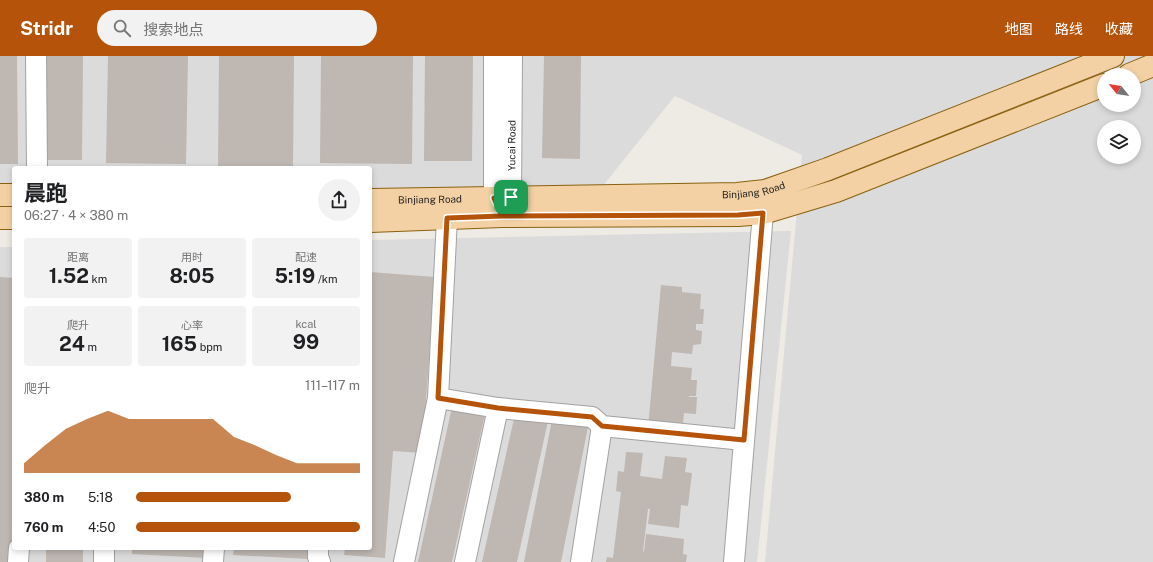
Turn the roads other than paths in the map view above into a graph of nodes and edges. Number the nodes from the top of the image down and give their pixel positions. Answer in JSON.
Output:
{"nodes":[{"id":1,"x":36,"y":56,"type":"edge"},
{"id":2,"x":494,"y":56,"type":"edge"},
{"id":3,"x":512,"y":56,"type":"edge"},
{"id":4,"x":1113,"y":56,"type":"edge"},
{"id":5,"x":1153,"y":66,"type":"edge"},
{"id":6,"x":1141,"y":70,"type":"edge"},
{"id":7,"x":1097,"y":88,"type":"edge"},
{"id":8,"x":37,"y":166,"type":"edge"},
{"id":9,"x":0,"y":195,"type":"edge"},
{"id":10,"x":12,"y":195,"type":"edge"},
{"id":11,"x":372,"y":200,"type":"edge"},
{"id":12,"x":502,"y":203,"type":"junction"},
{"id":13,"x":763,"y":213,"type":"junction"},
{"id":14,"x":0,"y":218,"type":"edge"},
{"id":15,"x":12,"y":218,"type":"edge"},
{"id":16,"x":447,"y":218,"type":"junction"},
{"id":17,"x":372,"y":221,"type":"edge"},
{"id":18,"x":438,"y":398,"type":"junction"},
{"id":19,"x":498,"y":408,"type":"junction"},
{"id":20,"x":602,"y":426,"type":"junction"},
{"id":21,"x":744,"y":440,"type":"junction"},
{"id":22,"x":18,"y":550,"type":"edge"},
{"id":23,"x":104,"y":550,"type":"edge"},
{"id":24,"x":214,"y":550,"type":"edge"},
{"id":25,"x":318,"y":550,"type":"edge"},
{"id":26,"x":18,"y":562,"type":"edge"},
{"id":27,"x":104,"y":562,"type":"edge"},
{"id":28,"x":213,"y":562,"type":"edge"},
{"id":29,"x":320,"y":562,"type":"edge"},
{"id":30,"x":404,"y":562,"type":"edge"},
{"id":31,"x":465,"y":562,"type":"edge"},
{"id":32,"x":581,"y":562,"type":"edge"},
{"id":33,"x":734,"y":562,"type":"edge"}],
"edges":[{"from":1,"to":8,"type":"street"},
{"from":2,"to":12,"type":"street","name":"Yucai Road"},
{"from":3,"to":12,"type":"street","name":"Yucai Road"},
{"from":4,"to":12,"type":"main road","name":"Binjiang Road"},
{"from":5,"to":6,"type":"main road"},
{"from":7,"to":13,"type":"main road","name":"Binjiang Road"},
{"from":9,"to":10,"type":"main road"},
{"from":11,"to":12,"type":"main road","name":"Binjiang Road"},
{"from":12,"to":13,"type":"main road","name":"Binjiang Road"},
{"from":12,"to":16,"type":"main road","name":"Binjiang Road"},
{"from":13,"to":21,"type":"street"},
{"from":14,"to":15,"type":"main road"},
{"from":16,"to":17,"type":"main road","name":"Binjiang Road"},
{"from":16,"to":18,"type":"street"},
{"from":18,"to":19,"type":"street"},
{"from":18,"to":30,"type":"street"},
{"from":19,"to":20,"type":"street"},
{"from":19,"to":31,"type":"street"},
{"from":20,"to":21,"type":"street"},
{"from":20,"to":32,"type":"street"},
{"from":21,"to":33,"type":"street"},
{"from":22,"to":26,"type":"street"},
{"from":23,"to":27,"type":"street"},
{"from":24,"to":28,"type":"street"},
{"from":25,"to":29,"type":"street"}]}
